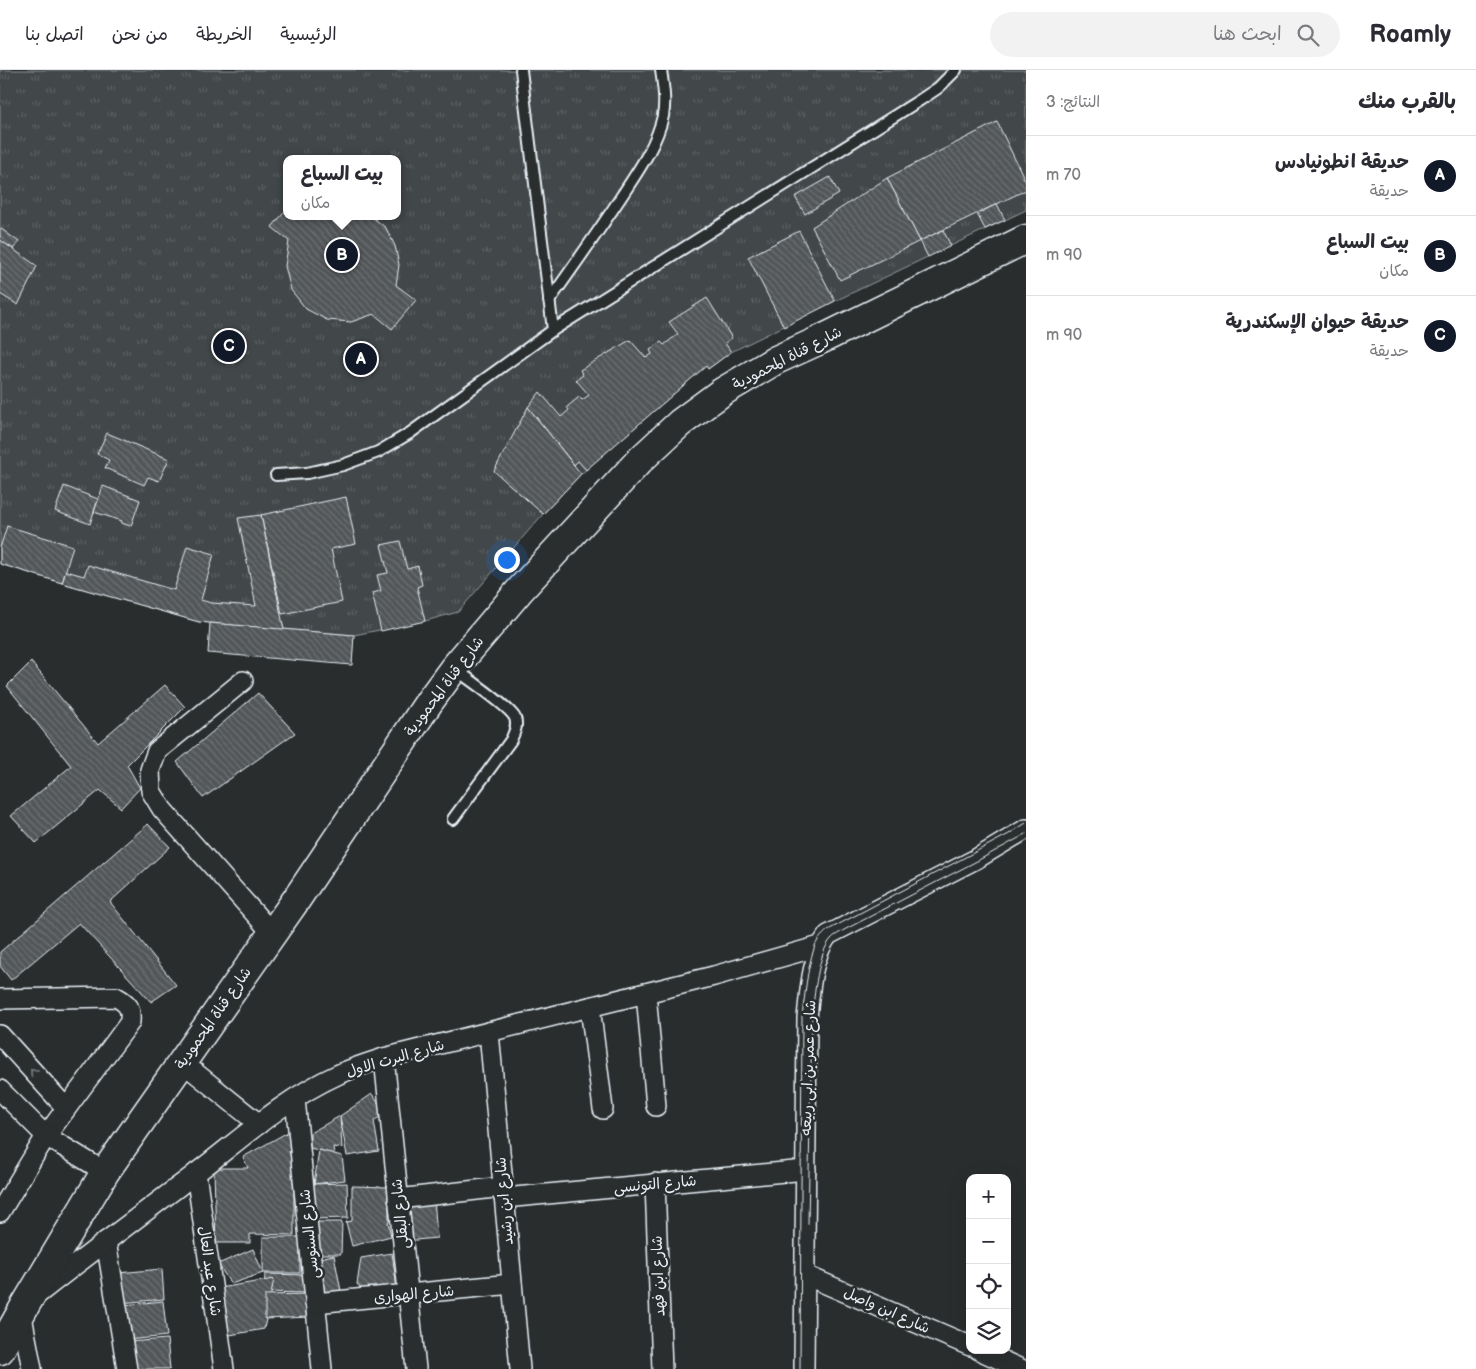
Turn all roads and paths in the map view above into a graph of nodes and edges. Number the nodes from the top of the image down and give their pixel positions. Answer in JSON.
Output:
{"nodes":[{"id":1,"x":521,"y":70,"type":"edge"},
{"id":2,"x":661,"y":70,"type":"edge"},
{"id":3,"x":956,"y":70,"type":"edge"},
{"id":4,"x":1026,"y":239,"type":"edge"},
{"id":5,"x":549,"y":301,"type":"junction"},
{"id":6,"x":553,"y":330,"type":"junction"},
{"id":7,"x":276,"y":475,"type":"dead end"},
{"id":8,"x":454,"y":668,"type":"junction"},
{"id":9,"x":243,"y":681,"type":"dead end"},
{"id":10,"x":453,"y":819,"type":"dead end"},
{"id":11,"x":1026,"y":829,"type":"edge"},
{"id":12,"x":272,"y":933,"type":"junction"},
{"id":13,"x":820,"y":946,"type":"junction"},
{"id":14,"x":646,"y":993,"type":"junction"},
{"id":15,"x":0,"y":999,"type":"edge"},
{"id":16,"x":590,"y":1007,"type":"junction"},
{"id":17,"x":489,"y":1032,"type":"junction"},
{"id":18,"x":0,"y":1035,"type":"edge"},
{"id":19,"x":384,"y":1058,"type":"junction"},
{"id":20,"x":182,"y":1062,"type":"junction"},
{"id":21,"x":0,"y":1090,"type":"edge"},
{"id":22,"x":295,"y":1099,"type":"junction"},
{"id":23,"x":656,"y":1106,"type":"dead end"},
{"id":24,"x":66,"y":1108,"type":"junction"},
{"id":25,"x":603,"y":1109,"type":"dead end"},
{"id":26,"x":259,"y":1124,"type":"junction"},
{"id":27,"x":46,"y":1136,"type":"junction"},
{"id":28,"x":806,"y":1170,"type":"junction"},
{"id":29,"x":105,"y":1172,"type":"junction"},
{"id":30,"x":196,"y":1173,"type":"junction"},
{"id":31,"x":655,"y":1183,"type":"junction"},
{"id":32,"x":503,"y":1193,"type":"junction"},
{"id":33,"x":398,"y":1199,"type":"junction"},
{"id":34,"x":0,"y":1212,"type":"edge"},
{"id":35,"x":106,"y":1241,"type":"junction"},
{"id":36,"x":805,"y":1275,"type":"junction"},
{"id":37,"x":512,"y":1284,"type":"junction"},
{"id":38,"x":408,"y":1294,"type":"junction"},
{"id":39,"x":315,"y":1303,"type":"junction"},
{"id":40,"x":24,"y":1307,"type":"junction"},
{"id":41,"x":966,"y":1344,"type":"edge"},
{"id":42,"x":0,"y":1350,"type":"edge"},
{"id":43,"x":988,"y":1354,"type":"edge"},
{"id":44,"x":32,"y":1369,"type":"edge"},
{"id":45,"x":127,"y":1369,"type":"edge"},
{"id":46,"x":224,"y":1369,"type":"edge"},
{"id":47,"x":322,"y":1369,"type":"edge"},
{"id":48,"x":416,"y":1369,"type":"edge"},
{"id":49,"x":520,"y":1369,"type":"edge"},
{"id":50,"x":662,"y":1369,"type":"edge"},
{"id":51,"x":804,"y":1369,"type":"edge"},
{"id":52,"x":1021,"y":1369,"type":"edge"}],
"edges":[{"from":1,"to":5,"type":"lane"},
{"from":2,"to":5,"type":"lane"},
{"from":3,"to":6,"type":"lane"},
{"from":4,"to":8,"type":"main road","name":"شارع قناة المحمودية"},
{"from":5,"to":6,"type":"lane"},
{"from":6,"to":7,"type":"lane"},
{"from":8,"to":10,"type":"lane"},
{"from":8,"to":12,"type":"main road","name":"شارع قناة المحمودية"},
{"from":9,"to":12,"type":"street"},
{"from":11,"to":13,"type":"street"},
{"from":12,"to":20,"type":"main road","name":"شارع قناة المحمودية"},
{"from":13,"to":14,"type":"street","name":"شارع البرت الاول"},
{"from":13,"to":28,"type":"street","name":"شارع عمر بن ابى ربيعه"},
{"from":14,"to":16,"type":"street","name":"شارع البرت الاول"},
{"from":14,"to":23,"type":"street"},
{"from":15,"to":24,"type":"street"},
{"from":16,"to":17,"type":"street","name":"شارع البرت الاول"},
{"from":16,"to":25,"type":"street"},
{"from":17,"to":19,"type":"street","name":"شارع البرت الاول"},
{"from":17,"to":32,"type":"street","name":"شارع ابن رشيد"},
{"from":24,"to":18,"type":"street","one_way":true},
{"from":19,"to":22,"type":"street","name":"شارع البرت الاول"},
{"from":19,"to":33,"type":"street","name":"شارع البقلى"},
{"from":20,"to":26,"type":"street"},
{"from":20,"to":29,"type":"main road","name":"شارع قناة المحمودية"},
{"from":21,"to":27,"type":"street"},
{"from":22,"to":26,"type":"street","name":"شارع البرت الاول"},
{"from":22,"to":39,"type":"street","name":"شارع السنوسى"},
{"from":24,"to":27,"type":"street"},
{"from":26,"to":30,"type":"street","name":"شارع البرت الاول"},
{"from":27,"to":29,"type":"street"},
{"from":27,"to":34,"type":"street"},
{"from":28,"to":31,"type":"street","name":"شارع التونسى"},
{"from":28,"to":36,"type":"street","name":"شارع عمر بن ابى ربيعه"},
{"from":29,"to":40,"type":"main road","name":"شارع قناة المحمودية"},
{"from":30,"to":35,"type":"street","name":"شارع البرت الاول"},
{"from":30,"to":46,"type":"street","name":"شارع عبد العال"},
{"from":31,"to":32,"type":"street","name":"شارع التونسى"},
{"from":31,"to":50,"type":"street","name":"شارع ابن فهد"},
{"from":32,"to":33,"type":"street","name":"شارع التونسى"},
{"from":32,"to":37,"type":"street","name":"شارع ابن رشيد"},
{"from":33,"to":38,"type":"street","name":"شارع البقلى"},
{"from":35,"to":40,"type":"street","name":"شارع البرت الاول"},
{"from":35,"to":45,"type":"street"},
{"from":36,"to":41,"type":"street","name":"شارع ابن واصل"},
{"from":36,"to":51,"type":"street","name":"شارع عمر بن ابى ربيعه"},
{"from":37,"to":38,"type":"street","name":"شارع الهوارى"},
{"from":37,"to":49,"type":"street","name":"شارع ابن رشيد"},
{"from":38,"to":39,"type":"street","name":"شارع الهوارى"},
{"from":38,"to":48,"type":"street","name":"شارع البقلى"},
{"from":39,"to":47,"type":"street","name":"شارع السنوسى"},
{"from":40,"to":42,"type":"main road","name":"شارع البرت الاول"},
{"from":40,"to":44,"type":"street"},
{"from":43,"to":52,"type":"street"}]}
